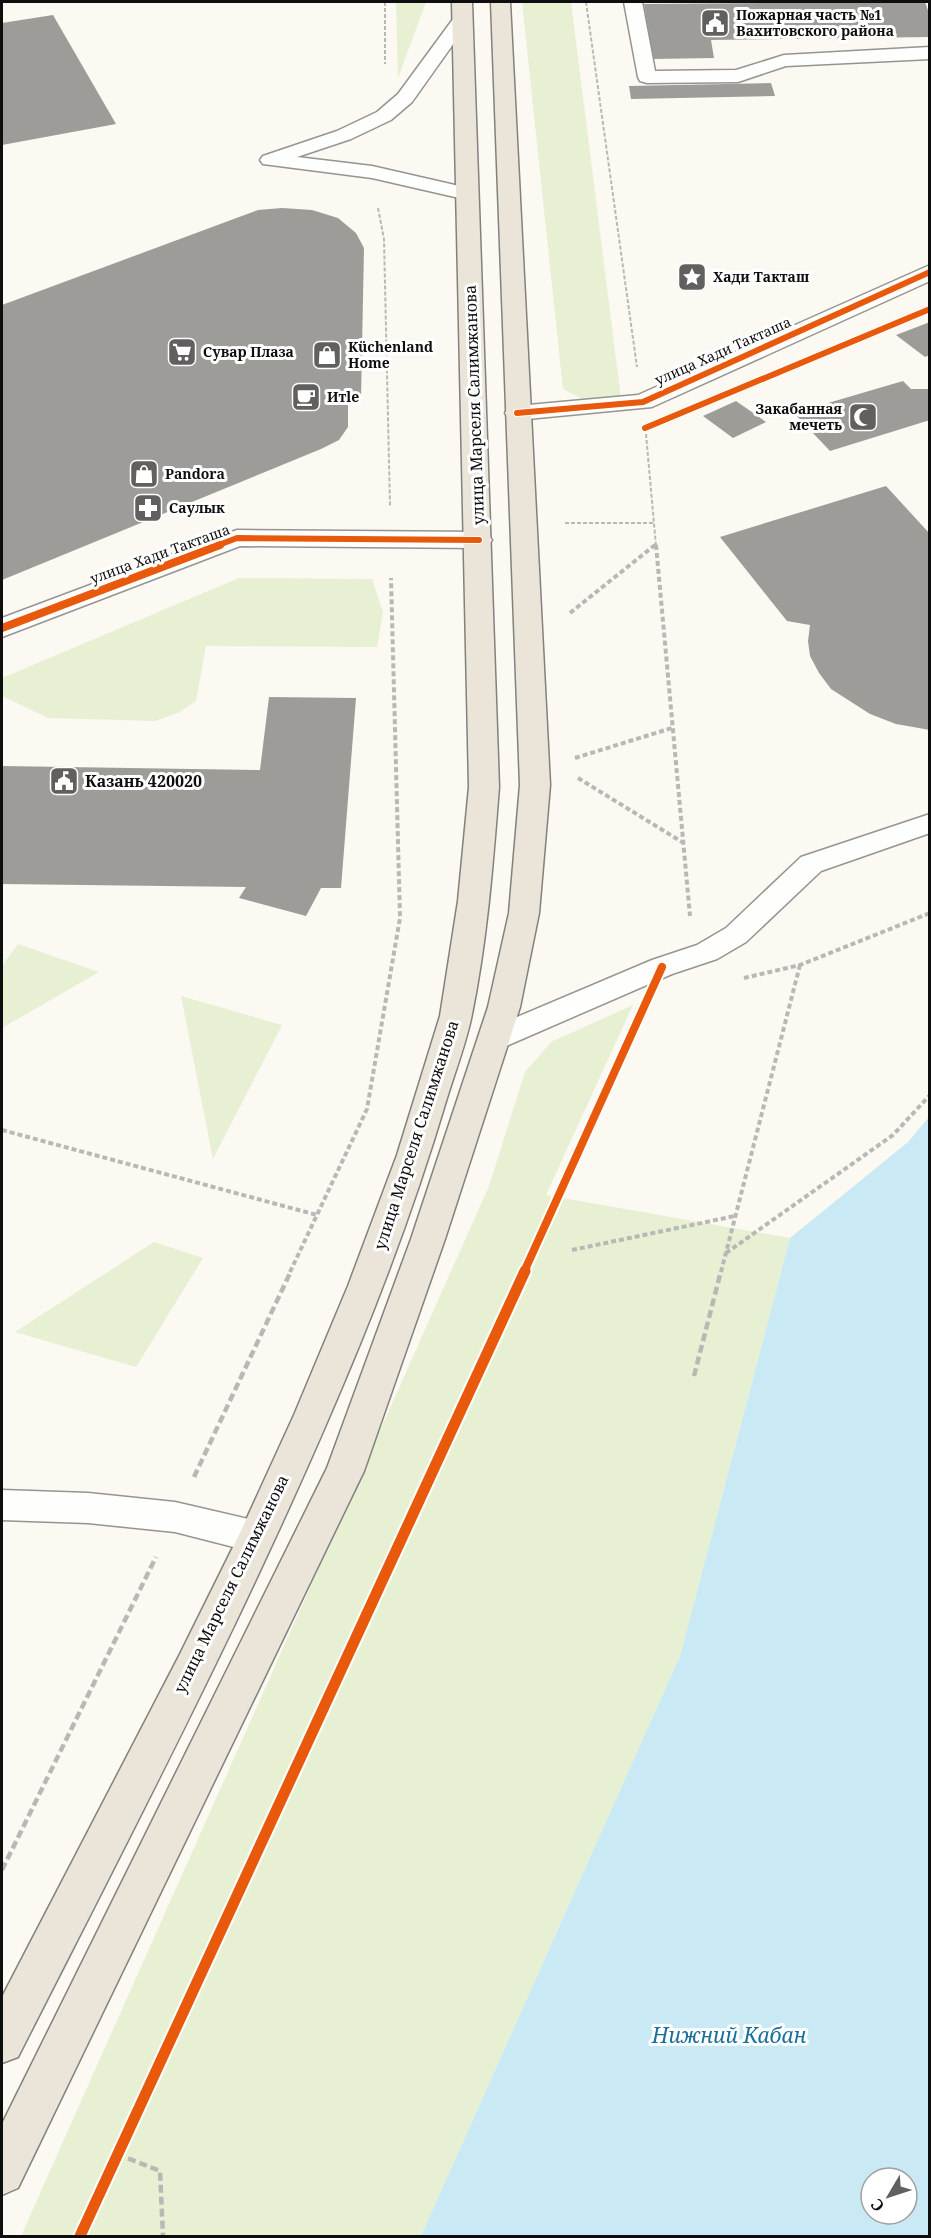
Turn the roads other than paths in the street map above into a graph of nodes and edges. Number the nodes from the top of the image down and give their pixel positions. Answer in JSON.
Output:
{"nodes":[{"id":1,"x":500,"y":2,"type":"edge"},
{"id":2,"x":633,"y":2,"type":"edge"},
{"id":3,"x":462,"y":10,"type":"edge"},
{"id":4,"x":930,"y":54,"type":"edge"},
{"id":5,"x":468,"y":194,"type":"junction"},
{"id":6,"x":930,"y":272,"type":"edge"},
{"id":7,"x":517,"y":413,"type":"junction"},
{"id":8,"x":479,"y":540,"type":"junction"},
{"id":9,"x":2,"y":628,"type":"edge"},
{"id":10,"x":930,"y":823,"type":"edge"},
{"id":11,"x":494,"y":1039,"type":"junction"},
{"id":12,"x":2,"y":1505,"type":"edge"},
{"id":13,"x":257,"y":1537,"type":"junction"},
{"id":14,"x":2,"y":2041,"type":"edge"},
{"id":15,"x":2,"y":2172,"type":"edge"}],
"edges":[{"from":1,"to":7,"type":"main road"},
{"from":2,"to":4,"type":"lane"},
{"from":3,"to":5,"type":"main road","name":"улица Марселя Салимжанова"},
{"from":3,"to":5,"type":"lane"},
{"from":5,"to":8,"type":"main road","name":"улица Марселя Салимжанова"},
{"from":6,"to":7,"type":"street","name":"улица Хади Такташа"},
{"from":7,"to":11,"type":"main road"},
{"from":8,"to":9,"type":"street","name":"улица Хади Такташа"},
{"from":8,"to":13,"type":"main road","name":"улица Марселя Салимжанова"},
{"from":10,"to":11,"type":"lane"},
{"from":11,"to":15,"type":"main road"},
{"from":12,"to":13,"type":"lane"},
{"from":13,"to":14,"type":"main road","name":"улица Марселя Салимжанова"}]}
